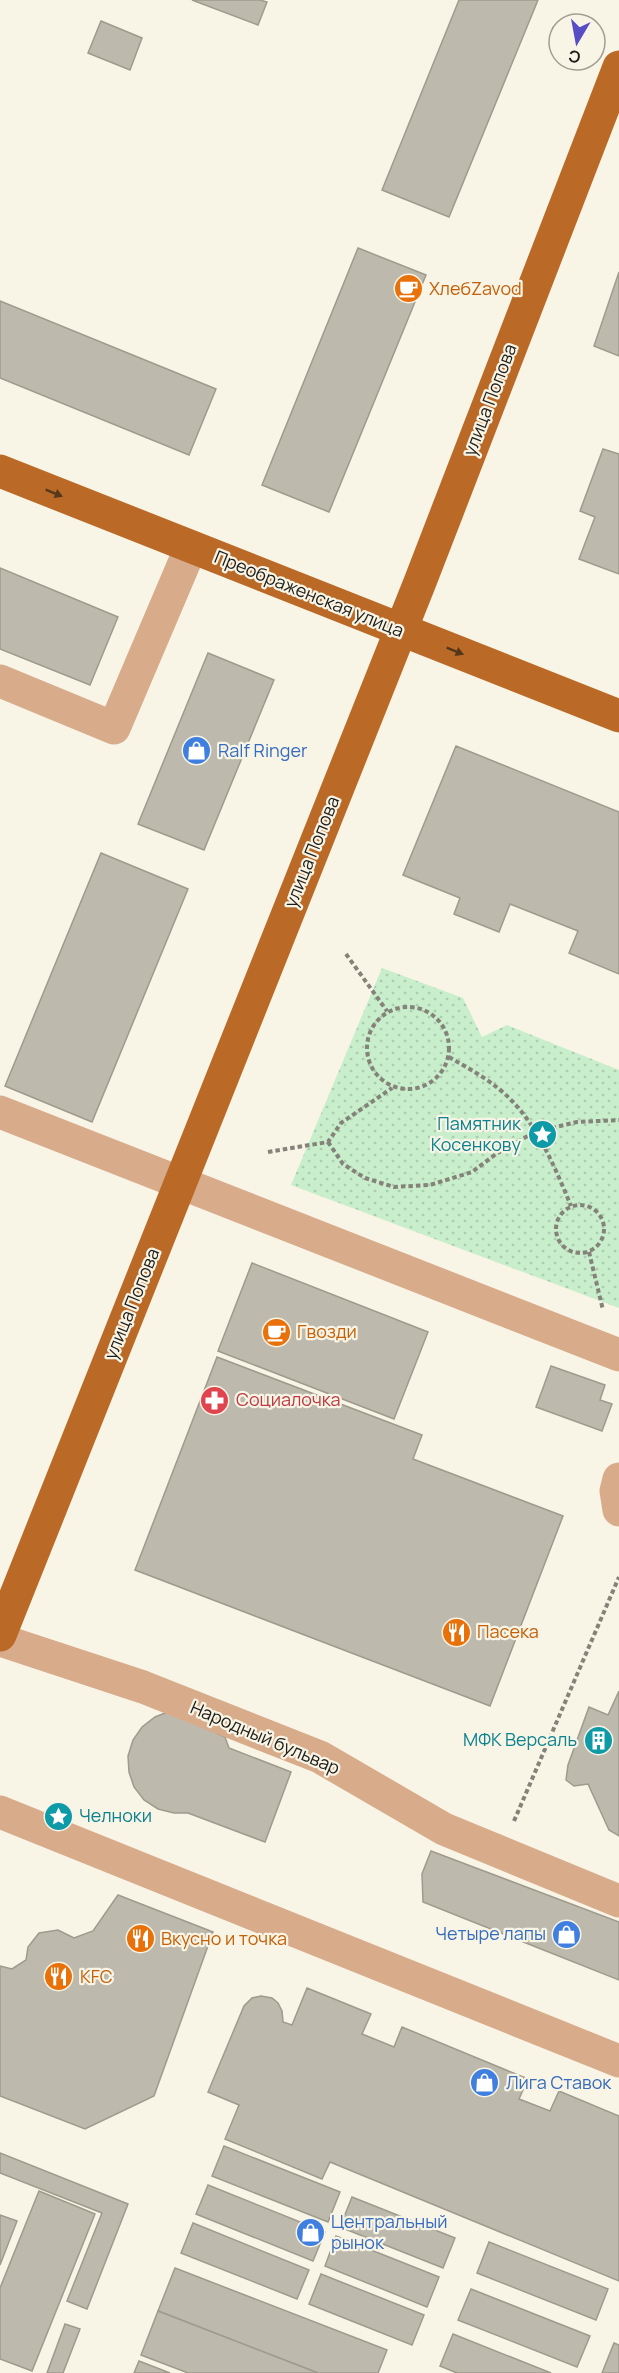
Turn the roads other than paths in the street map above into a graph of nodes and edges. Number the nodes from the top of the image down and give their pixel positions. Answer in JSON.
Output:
{"nodes":[{"id":1,"x":619,"y":67,"type":"edge"},
{"id":2,"x":0,"y":471,"type":"edge"},
{"id":3,"x":191,"y":547,"type":"junction"},
{"id":4,"x":400,"y":630,"type":"junction"},
{"id":5,"x":0,"y":681,"type":"edge"},
{"id":6,"x":619,"y":716,"type":"edge"},
{"id":7,"x":0,"y":1112,"type":"edge"},
{"id":8,"x":180,"y":1183,"type":"junction"},
{"id":9,"x":616,"y":1354,"type":"edge"},
{"id":10,"x":619,"y":1479,"type":"edge"},
{"id":11,"x":619,"y":1510,"type":"edge"},
{"id":12,"x":0,"y":1638,"type":"edge"},
{"id":13,"x":0,"y":1812,"type":"edge"},
{"id":14,"x":619,"y":1901,"type":"edge"},
{"id":15,"x":619,"y":2061,"type":"edge"}],
"edges":[{"from":1,"to":4,"type":"main road","name":"улица Попова"},
{"from":2,"to":3,"type":"main road","name":"Преображенская улица","one_way":true},
{"from":3,"to":4,"type":"main road","name":"Преображенская улица"},
{"from":3,"to":5,"type":"street"},
{"from":4,"to":6,"type":"main road","name":"Преображенская улица","one_way":true},
{"from":4,"to":8,"type":"main road","name":"улица Попова"},
{"from":7,"to":8,"type":"street"},
{"from":8,"to":9,"type":"street"},
{"from":8,"to":12,"type":"main road","name":"улица Попова"},
{"from":10,"to":11,"type":"street"},
{"from":12,"to":14,"type":"street","name":"Народный бульвар"},
{"from":13,"to":15,"type":"street"}]}
